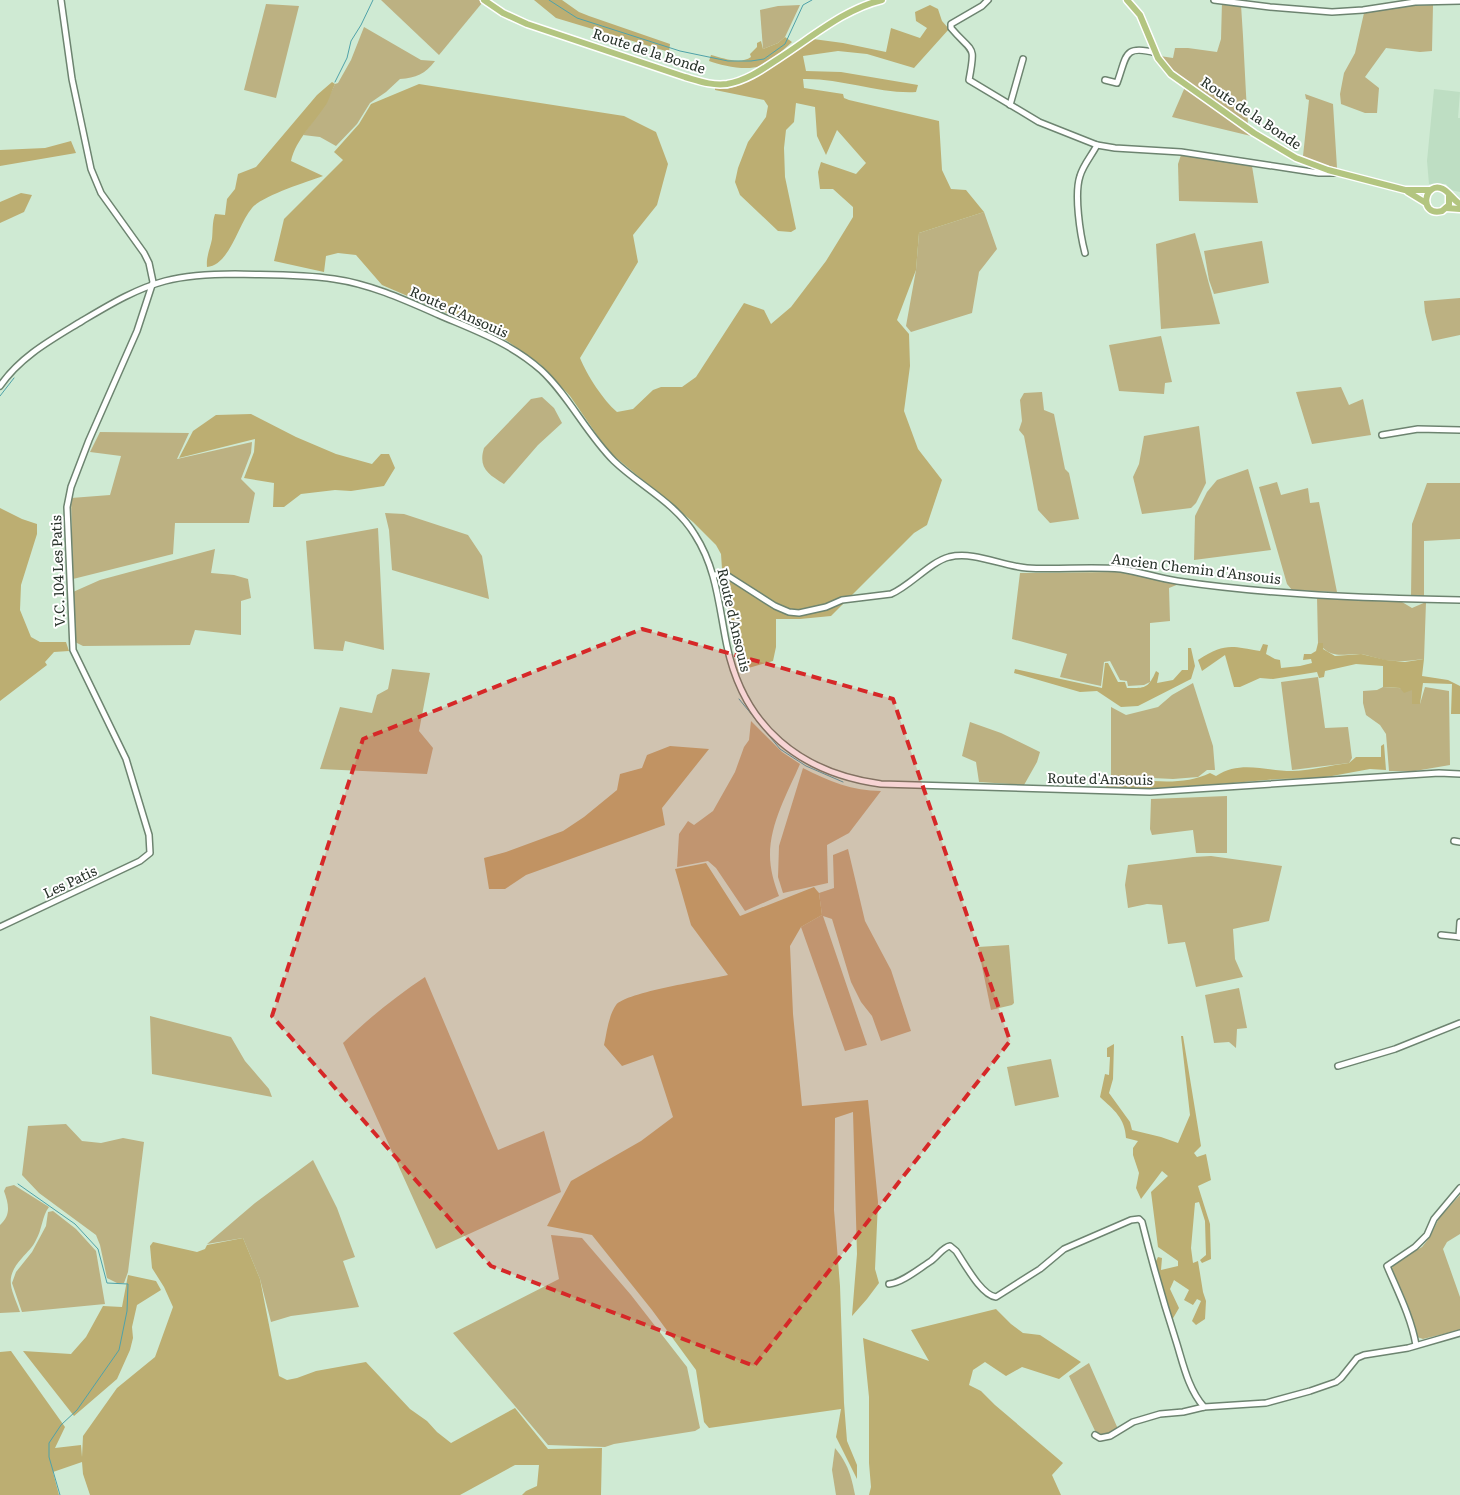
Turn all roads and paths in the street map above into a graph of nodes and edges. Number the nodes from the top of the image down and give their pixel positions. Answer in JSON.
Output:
{"nodes":[{"id":1,"x":61,"y":0,"type":"edge"},
{"id":2,"x":484,"y":0,"type":"edge"},
{"id":3,"x":882,"y":0,"type":"edge"},
{"id":4,"x":988,"y":0,"type":"edge"},
{"id":5,"x":1214,"y":0,"type":"edge"},
{"id":6,"x":1129,"y":1,"type":"edge"},
{"id":7,"x":1460,"y":1,"type":"edge"},
{"id":8,"x":1156,"y":53,"type":"junction"},
{"id":9,"x":1023,"y":59,"type":"dead end"},
{"id":10,"x":1105,"y":80,"type":"dead end"},
{"id":11,"x":1010,"y":105,"type":"junction"},
{"id":12,"x":1097,"y":145,"type":"junction"},
{"id":13,"x":1336,"y":172,"type":"junction"},
{"id":14,"x":1405,"y":190,"type":"junction"},
{"id":15,"x":1430,"y":190,"type":"junction"},
{"id":16,"x":1449,"y":196,"type":"junction"},
{"id":17,"x":1426,"y":203,"type":"junction"},
{"id":18,"x":1460,"y":204,"type":"edge"},
{"id":19,"x":1446,"y":208,"type":"junction"},
{"id":20,"x":1460,"y":209,"type":"edge"},
{"id":21,"x":1085,"y":253,"type":"dead end"},
{"id":22,"x":153,"y":284,"type":"junction"},
{"id":23,"x":0,"y":386,"type":"edge"},
{"id":24,"x":1460,"y":430,"type":"edge"},
{"id":25,"x":1382,"y":435,"type":"dead end"},
{"id":26,"x":714,"y":575,"type":"junction"},
{"id":27,"x":1460,"y":600,"type":"edge"},
{"id":28,"x":1460,"y":774,"type":"edge"},
{"id":29,"x":1454,"y":841,"type":"dead end"},
{"id":30,"x":1460,"y":842,"type":"edge"},
{"id":31,"x":148,"y":856,"type":"joint"},
{"id":32,"x":1460,"y":922,"type":"edge"},
{"id":33,"x":0,"y":927,"type":"edge"},
{"id":34,"x":1441,"y":935,"type":"dead end"},
{"id":35,"x":1460,"y":937,"type":"edge"},
{"id":36,"x":1460,"y":1023,"type":"edge"},
{"id":37,"x":1338,"y":1066,"type":"dead end"},
{"id":38,"x":1460,"y":1188,"type":"edge"},
{"id":39,"x":889,"y":1284,"type":"dead end"},
{"id":40,"x":1460,"y":1333,"type":"edge"},
{"id":41,"x":1416,"y":1345,"type":"junction"},
{"id":42,"x":1204,"y":1407,"type":"junction"},
{"id":43,"x":1094,"y":1436,"type":"dead end"}],
"edges":[{"from":1,"to":22,"type":"street"},
{"from":2,"to":3,"type":"main road","name":"Route de la Bonde"},
{"from":4,"to":11,"type":"street"},
{"from":5,"to":7,"type":"street"},
{"from":6,"to":8,"type":"main road","name":"Route de la Bonde"},
{"from":8,"to":10,"type":"street"},
{"from":8,"to":13,"type":"main road","name":"Route de la Bonde"},
{"from":9,"to":11,"type":"street"},
{"from":11,"to":12,"type":"street"},
{"from":12,"to":13,"type":"street"},
{"from":12,"to":21,"type":"street"},
{"from":13,"to":14,"type":"main road","name":"Route de la Bonde"},
{"from":14,"to":15,"type":"main road","name":"Route de la Bonde"},
{"from":14,"to":17,"type":"main road","name":"Route de la Bonde"},
{"from":15,"to":16,"type":"main road"},
{"from":15,"to":17,"type":"main road"},
{"from":16,"to":18,"type":"main road"},
{"from":16,"to":19,"type":"main road"},
{"from":17,"to":19,"type":"main road"},
{"from":19,"to":20,"type":"main road"},
{"from":22,"to":23,"type":"street","name":"Route d'Ansouis"},
{"from":22,"to":26,"type":"street","name":"Route d'Ansouis"},
{"from":22,"to":31,"type":"street","name":"V.C. 104 Les Patis"},
{"from":24,"to":25,"type":"street"},
{"from":26,"to":27,"type":"street","name":"Ancien Chemin d'Ansouis"},
{"from":26,"to":28,"type":"street","name":"Route d'Ansouis"},
{"from":29,"to":30,"type":"street"},
{"from":31,"to":33,"type":"street","name":"Les Patis"},
{"from":32,"to":35,"type":"street"},
{"from":34,"to":35,"type":"street"},
{"from":36,"to":37,"type":"street"},
{"from":38,"to":41,"type":"street"},
{"from":39,"to":42,"type":"street"},
{"from":40,"to":41,"type":"street"},
{"from":41,"to":42,"type":"street"},
{"from":42,"to":43,"type":"street"}]}
